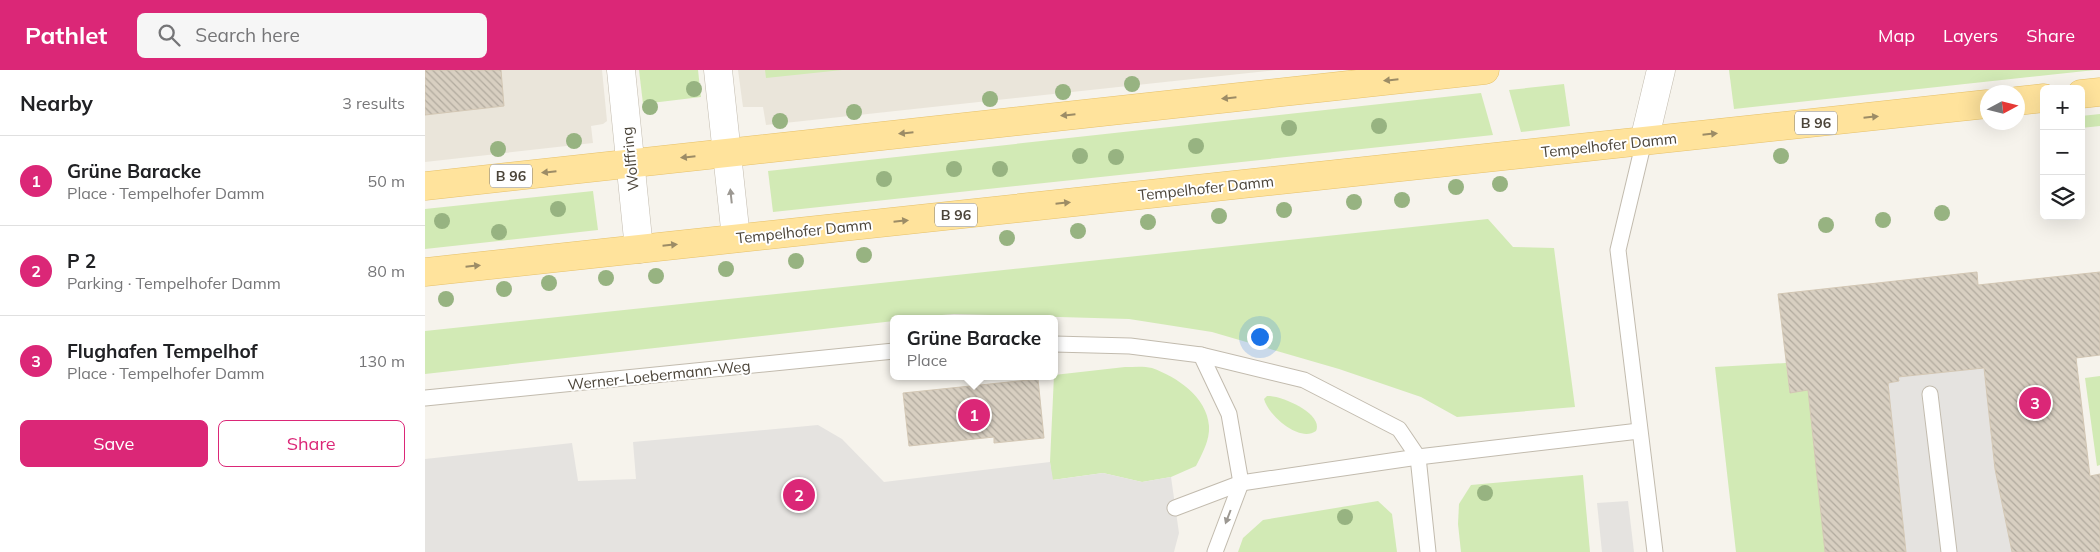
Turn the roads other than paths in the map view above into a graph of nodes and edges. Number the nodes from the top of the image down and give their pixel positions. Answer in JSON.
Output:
{"nodes":[{"id":1,"x":621,"y":70,"type":"edge"},
{"id":2,"x":718,"y":70,"type":"edge"},
{"id":3,"x":1485,"y":70,"type":"edge"},
{"id":4,"x":1661,"y":70,"type":"edge"},
{"id":5,"x":1325,"y":79,"type":"edge"},
{"id":6,"x":2100,"y":92,"type":"edge"},
{"id":7,"x":2085,"y":94,"type":"edge"},
{"id":8,"x":2040,"y":98,"type":"edge"},
{"id":9,"x":2025,"y":100,"type":"edge"},
{"id":10,"x":1980,"y":105,"type":"edge"},
{"id":11,"x":1644,"y":141,"type":"junction"},
{"id":12,"x":727,"y":153,"type":"junction"},
{"id":13,"x":630,"y":163,"type":"junction"},
{"id":14,"x":425,"y":186,"type":"edge"},
{"id":15,"x":736,"y":238,"type":"junction"},
{"id":16,"x":639,"y":249,"type":"junction"},
{"id":17,"x":425,"y":272,"type":"edge"},
{"id":18,"x":1058,"y":344,"type":"edge"},
{"id":19,"x":890,"y":351,"type":"edge"},
{"id":20,"x":1201,"y":355,"type":"junction"},
{"id":21,"x":1930,"y":394,"type":"dead end"},
{"id":22,"x":425,"y":398,"type":"edge"},
{"id":23,"x":1639,"y":431,"type":"junction"},
{"id":24,"x":1418,"y":457,"type":"junction"},
{"id":25,"x":1241,"y":483,"type":"junction"},
{"id":26,"x":1175,"y":508,"type":"dead end"},
{"id":27,"x":1215,"y":552,"type":"edge"},
{"id":28,"x":1428,"y":552,"type":"edge"},
{"id":29,"x":1655,"y":552,"type":"edge"},
{"id":30,"x":1949,"y":552,"type":"edge"}],
"edges":[{"from":1,"to":13,"type":"street","name":"Wolffring"},
{"from":2,"to":12,"type":"street"},
{"from":3,"to":5,"type":"main road","number":"B 96","one_way":true},
{"from":4,"to":11,"type":"street"},
{"from":5,"to":12,"type":"main road","number":"B 96","one_way":true},
{"from":6,"to":7,"type":"main road"},
{"from":8,"to":9,"type":"main road"},
{"from":11,"to":10,"type":"main road","name":"Tempelhofer Damm","number":"B 96","one_way":true},
{"from":15,"to":11,"type":"main road","name":"Tempelhofer Damm","number":"B 96","one_way":true},
{"from":11,"to":23,"type":"lane"},
{"from":12,"to":13,"type":"main road","number":"B 96","one_way":true},
{"from":15,"to":12,"type":"street","one_way":true},
{"from":13,"to":14,"type":"main road","number":"B 96","one_way":true},
{"from":13,"to":16,"type":"street","name":"Wolffring"},
{"from":16,"to":15,"type":"main road","name":"Tempelhofer Damm","number":"B 96","one_way":true},
{"from":17,"to":16,"type":"main road","name":"Tempelhofer Damm","number":"B 96","one_way":true},
{"from":18,"to":20,"type":"lane"},
{"from":19,"to":22,"type":"lane","name":"Werner-Loebermann-Weg"},
{"from":20,"to":24,"type":"lane"},
{"from":20,"to":25,"type":"lane"},
{"from":21,"to":30,"type":"lane"},
{"from":23,"to":24,"type":"lane"},
{"from":23,"to":29,"type":"lane"},
{"from":24,"to":25,"type":"lane"},
{"from":24,"to":28,"type":"lane"},
{"from":25,"to":26,"type":"lane"},
{"from":25,"to":27,"type":"lane","one_way":true}]}
